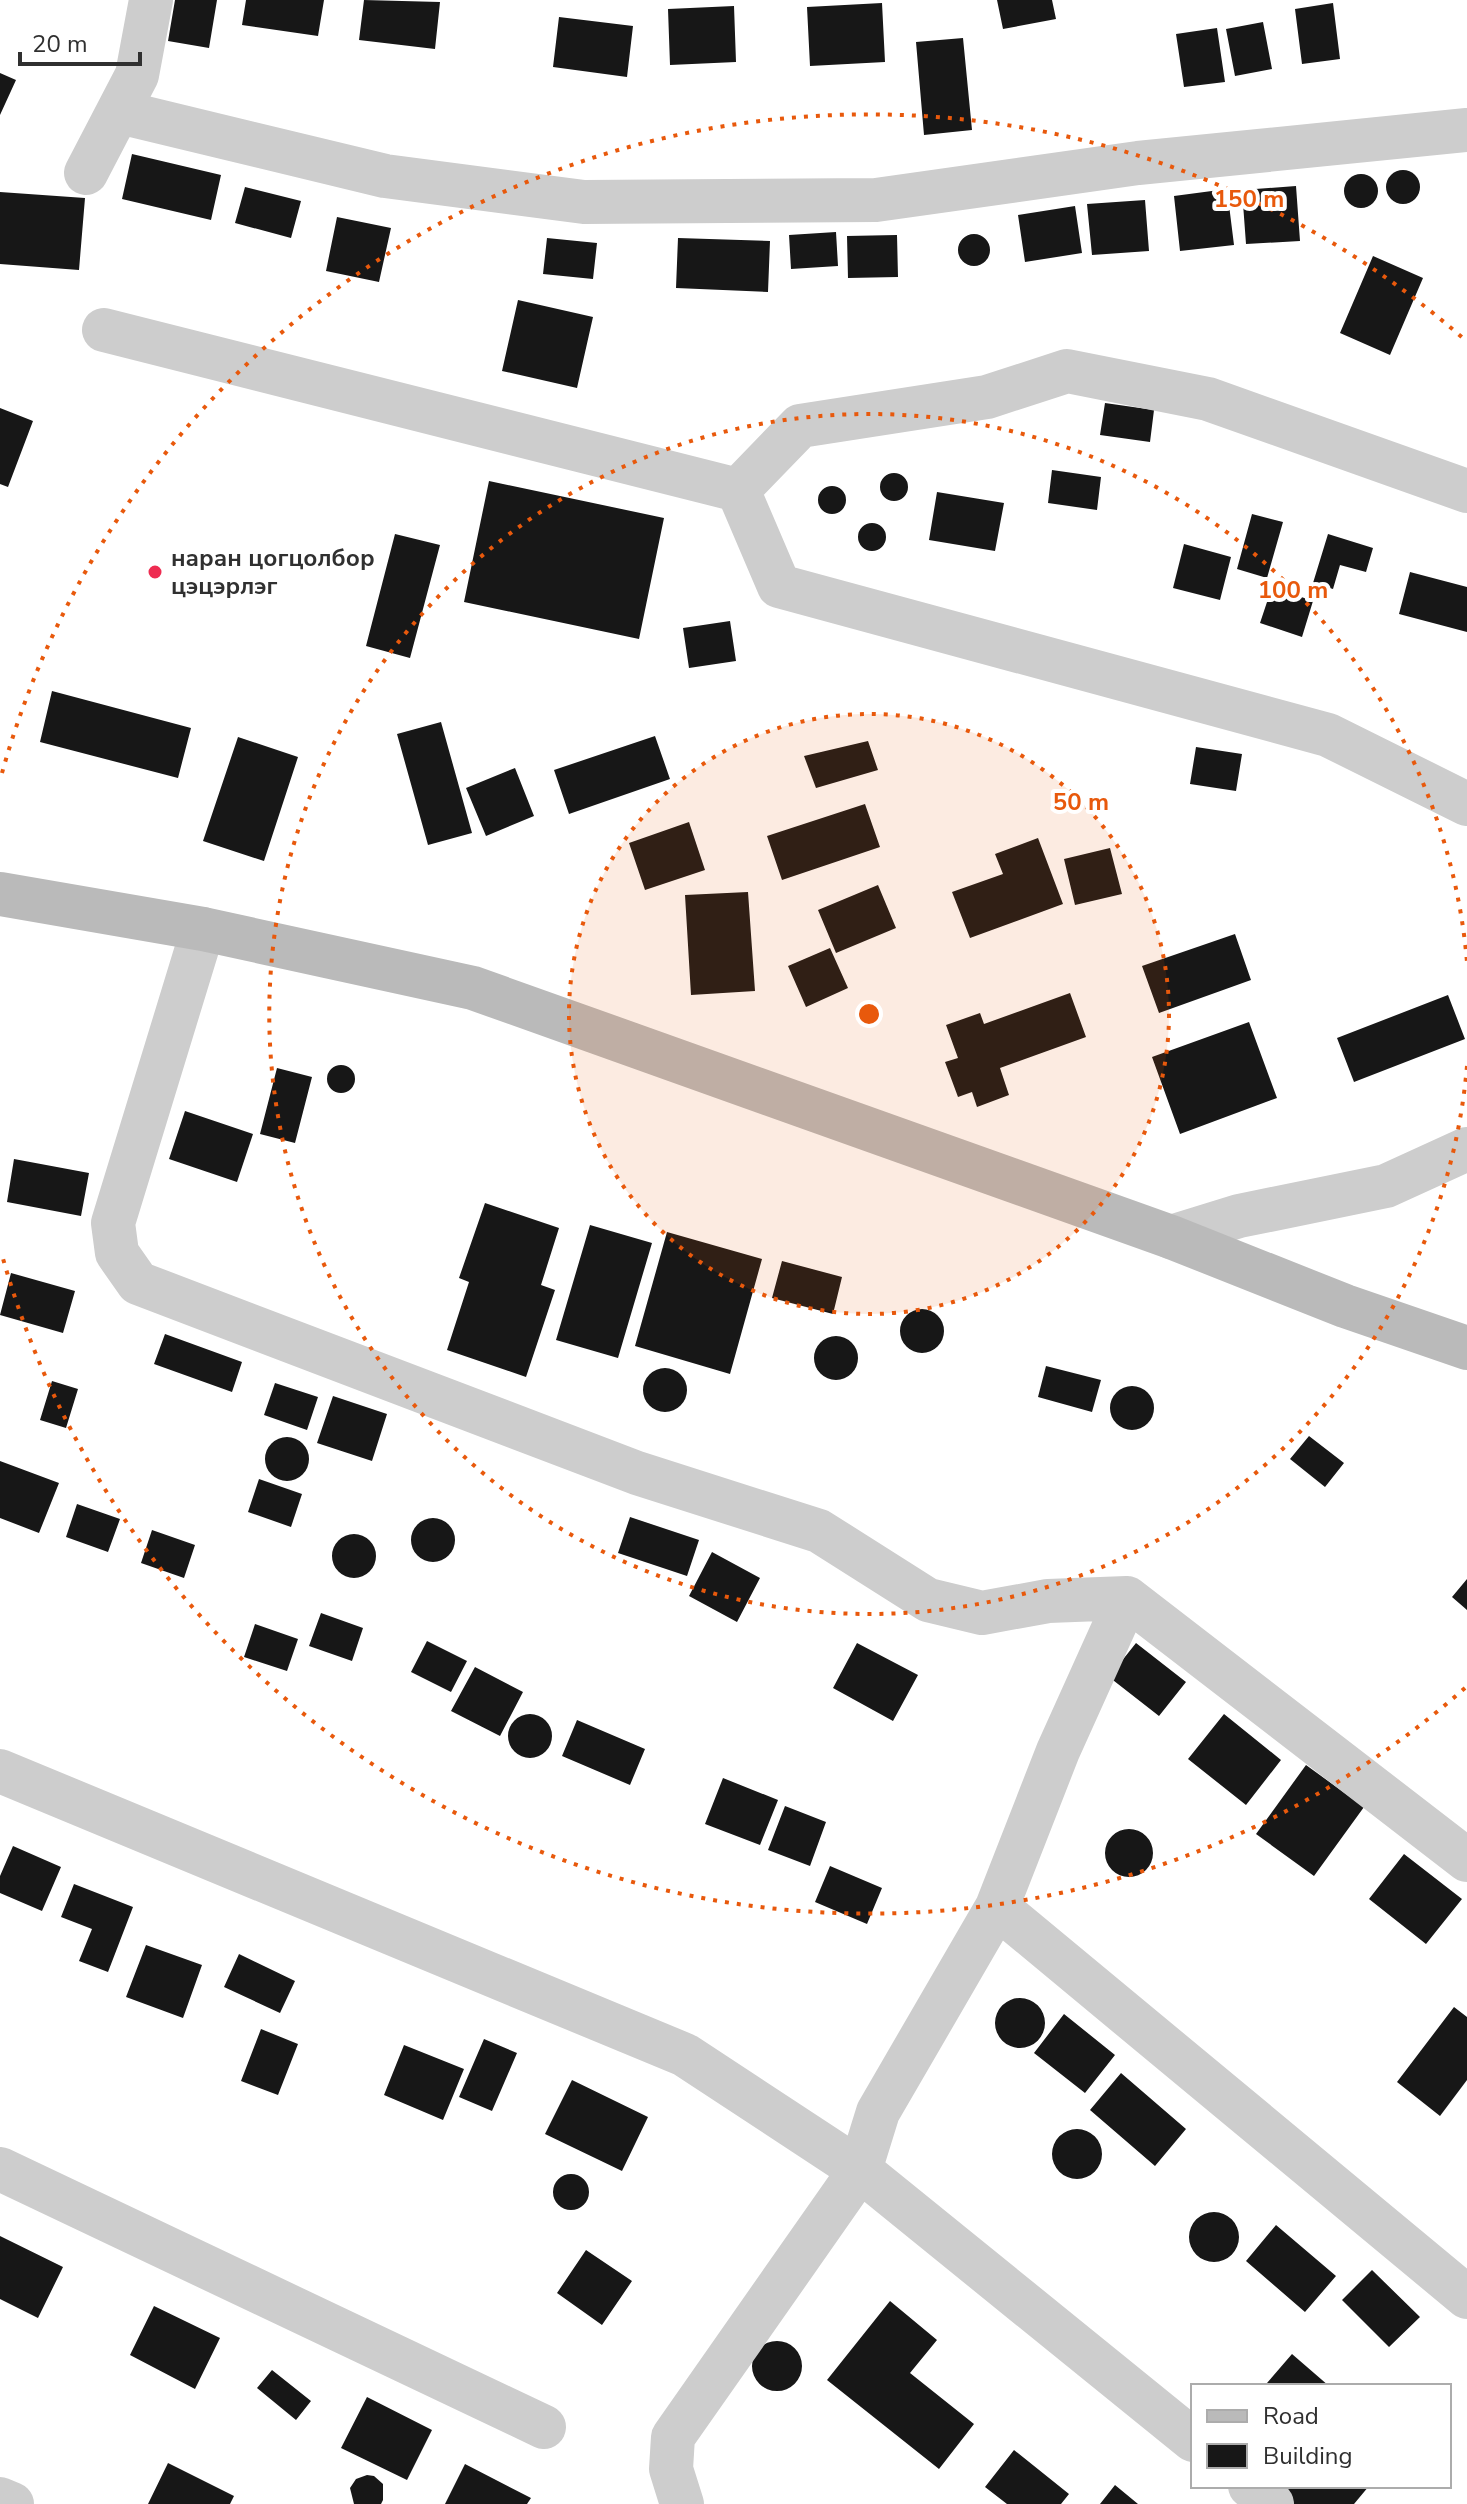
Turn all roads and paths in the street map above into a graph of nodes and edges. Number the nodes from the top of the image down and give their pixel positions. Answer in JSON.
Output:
{"nodes":[{"id":1,"x":151,"y":0,"type":"edge"},
{"id":2,"x":120,"y":112,"type":"junction"},
{"id":3,"x":1467,"y":130,"type":"edge"},
{"id":4,"x":86,"y":173,"type":"dead end"},
{"id":5,"x":104,"y":330,"type":"dead end"},
{"id":6,"x":738,"y":490,"type":"junction"},
{"id":7,"x":1467,"y":491,"type":"edge"},
{"id":8,"x":1467,"y":804,"type":"edge"},
{"id":9,"x":0,"y":894,"type":"edge"},
{"id":10,"x":203,"y":929,"type":"junction"},
{"id":11,"x":1467,"y":1149,"type":"edge"},
{"id":12,"x":1171,"y":1237,"type":"junction"},
{"id":13,"x":1467,"y":1348,"type":"edge"},
{"id":14,"x":1127,"y":1598,"type":"junction"},
{"id":15,"x":0,"y":1771,"type":"edge"},
{"id":16,"x":1467,"y":1860,"type":"edge"},
{"id":17,"x":997,"y":1907,"type":"junction"},
{"id":18,"x":0,"y":2169,"type":"edge"},
{"id":19,"x":860,"y":2170,"type":"junction"},
{"id":20,"x":1467,"y":2297,"type":"edge"},
{"id":21,"x":544,"y":2427,"type":"dead end"},
{"id":22,"x":1191,"y":2438,"type":"edge"},
{"id":23,"x":1252,"y":2488,"type":"edge"},
{"id":24,"x":0,"y":2499,"type":"edge"},
{"id":25,"x":12,"y":2504,"type":"edge"},
{"id":26,"x":682,"y":2504,"type":"edge"},
{"id":27,"x":1272,"y":2504,"type":"edge"}],
"edges":[{"from":1,"to":2,"type":"street"},
{"from":2,"to":3,"type":"street"},
{"from":2,"to":4,"type":"street"},
{"from":5,"to":6,"type":"street"},
{"from":6,"to":7,"type":"street"},
{"from":6,"to":8,"type":"street"},
{"from":9,"to":10,"type":"main road"},
{"from":10,"to":12,"type":"main road"},
{"from":10,"to":14,"type":"street"},
{"from":11,"to":12,"type":"street"},
{"from":12,"to":13,"type":"main road"},
{"from":14,"to":16,"type":"street"},
{"from":14,"to":17,"type":"street"},
{"from":15,"to":19,"type":"street"},
{"from":17,"to":19,"type":"street"},
{"from":17,"to":20,"type":"street"},
{"from":18,"to":21,"type":"street"},
{"from":19,"to":22,"type":"street"},
{"from":19,"to":26,"type":"street"},
{"from":23,"to":27,"type":"street"},
{"from":24,"to":25,"type":"street"}]}
